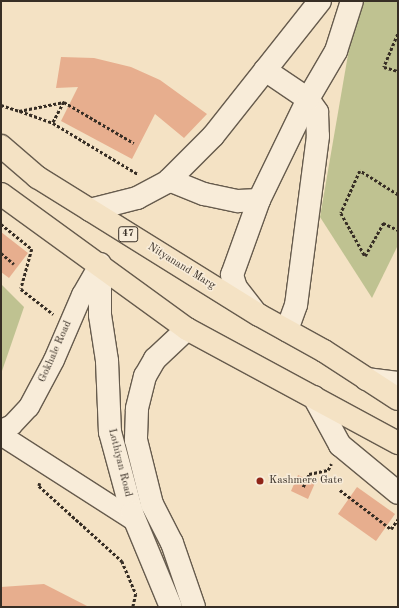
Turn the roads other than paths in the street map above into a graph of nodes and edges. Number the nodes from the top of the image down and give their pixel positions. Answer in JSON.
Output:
{"nodes":[{"id":1,"x":320,"y":1,"type":"edge"},
{"id":2,"x":352,"y":1,"type":"edge"},
{"id":3,"x":265,"y":70,"type":"junction"},
{"id":4,"x":308,"y":99,"type":"junction"},
{"id":5,"x":1,"y":146,"type":"edge"},
{"id":6,"x":163,"y":183,"type":"junction"},
{"id":7,"x":1,"y":194,"type":"edge"},
{"id":8,"x":260,"y":200,"type":"junction"},
{"id":9,"x":90,"y":210,"type":"junction"},
{"id":10,"x":100,"y":264,"type":"junction"},
{"id":11,"x":259,"y":315,"type":"junction"},
{"id":12,"x":187,"y":329,"type":"junction"},
{"id":13,"x":287,"y":330,"type":"junction"},
{"id":14,"x":366,"y":379,"type":"junction"},
{"id":15,"x":398,"y":383,"type":"edge"},
{"id":16,"x":314,"y":397,"type":"junction"},
{"id":17,"x":398,"y":399,"type":"edge"},
{"id":18,"x":1,"y":430,"type":"edge"},
{"id":19,"x":1,"y":435,"type":"edge"},
{"id":20,"x":398,"y":443,"type":"edge"},
{"id":21,"x":398,"y":493,"type":"edge"},
{"id":22,"x":135,"y":521,"type":"junction"},
{"id":23,"x":171,"y":607,"type":"edge"},
{"id":24,"x":194,"y":607,"type":"edge"}],
"edges":[{"from":1,"to":3,"type":"main road"},
{"from":2,"to":4,"type":"main road"},
{"from":3,"to":4,"type":"main road"},
{"from":3,"to":6,"type":"main road"},
{"from":4,"to":8,"type":"main road"},
{"from":4,"to":13,"type":"main road"},
{"from":5,"to":9,"type":"main road","name":"Nityanand Marg","number":"47"},
{"from":6,"to":8,"type":"main road"},
{"from":6,"to":9,"type":"main road"},
{"from":7,"to":10,"type":"main road"},
{"from":8,"to":11,"type":"main road"},
{"from":9,"to":11,"type":"main road","name":"Nityanand Marg","number":"47"},
{"from":10,"to":12,"type":"main road"},
{"from":10,"to":18,"type":"street","name":"Gokhale Road"},
{"from":10,"to":22,"type":"main road","name":"Lothiyan Road"},
{"from":11,"to":13,"type":"main road","name":"Nityanand Marg","number":"47"},
{"from":12,"to":16,"type":"main road"},
{"from":12,"to":24,"type":"main road","name":"Lothiyan Road"},
{"from":13,"to":14,"type":"main road","name":"Nityanand Marg","number":"47"},
{"from":14,"to":15,"type":"main road","name":"Nityanand Marg","number":"47"},
{"from":14,"to":17,"type":"main road","name":"Nityanand Marg","number":"47"},
{"from":16,"to":20,"type":"main road"},
{"from":16,"to":21,"type":"main road"},
{"from":19,"to":22,"type":"street"},
{"from":22,"to":23,"type":"main road","name":"Lothiyan Road"}]}
